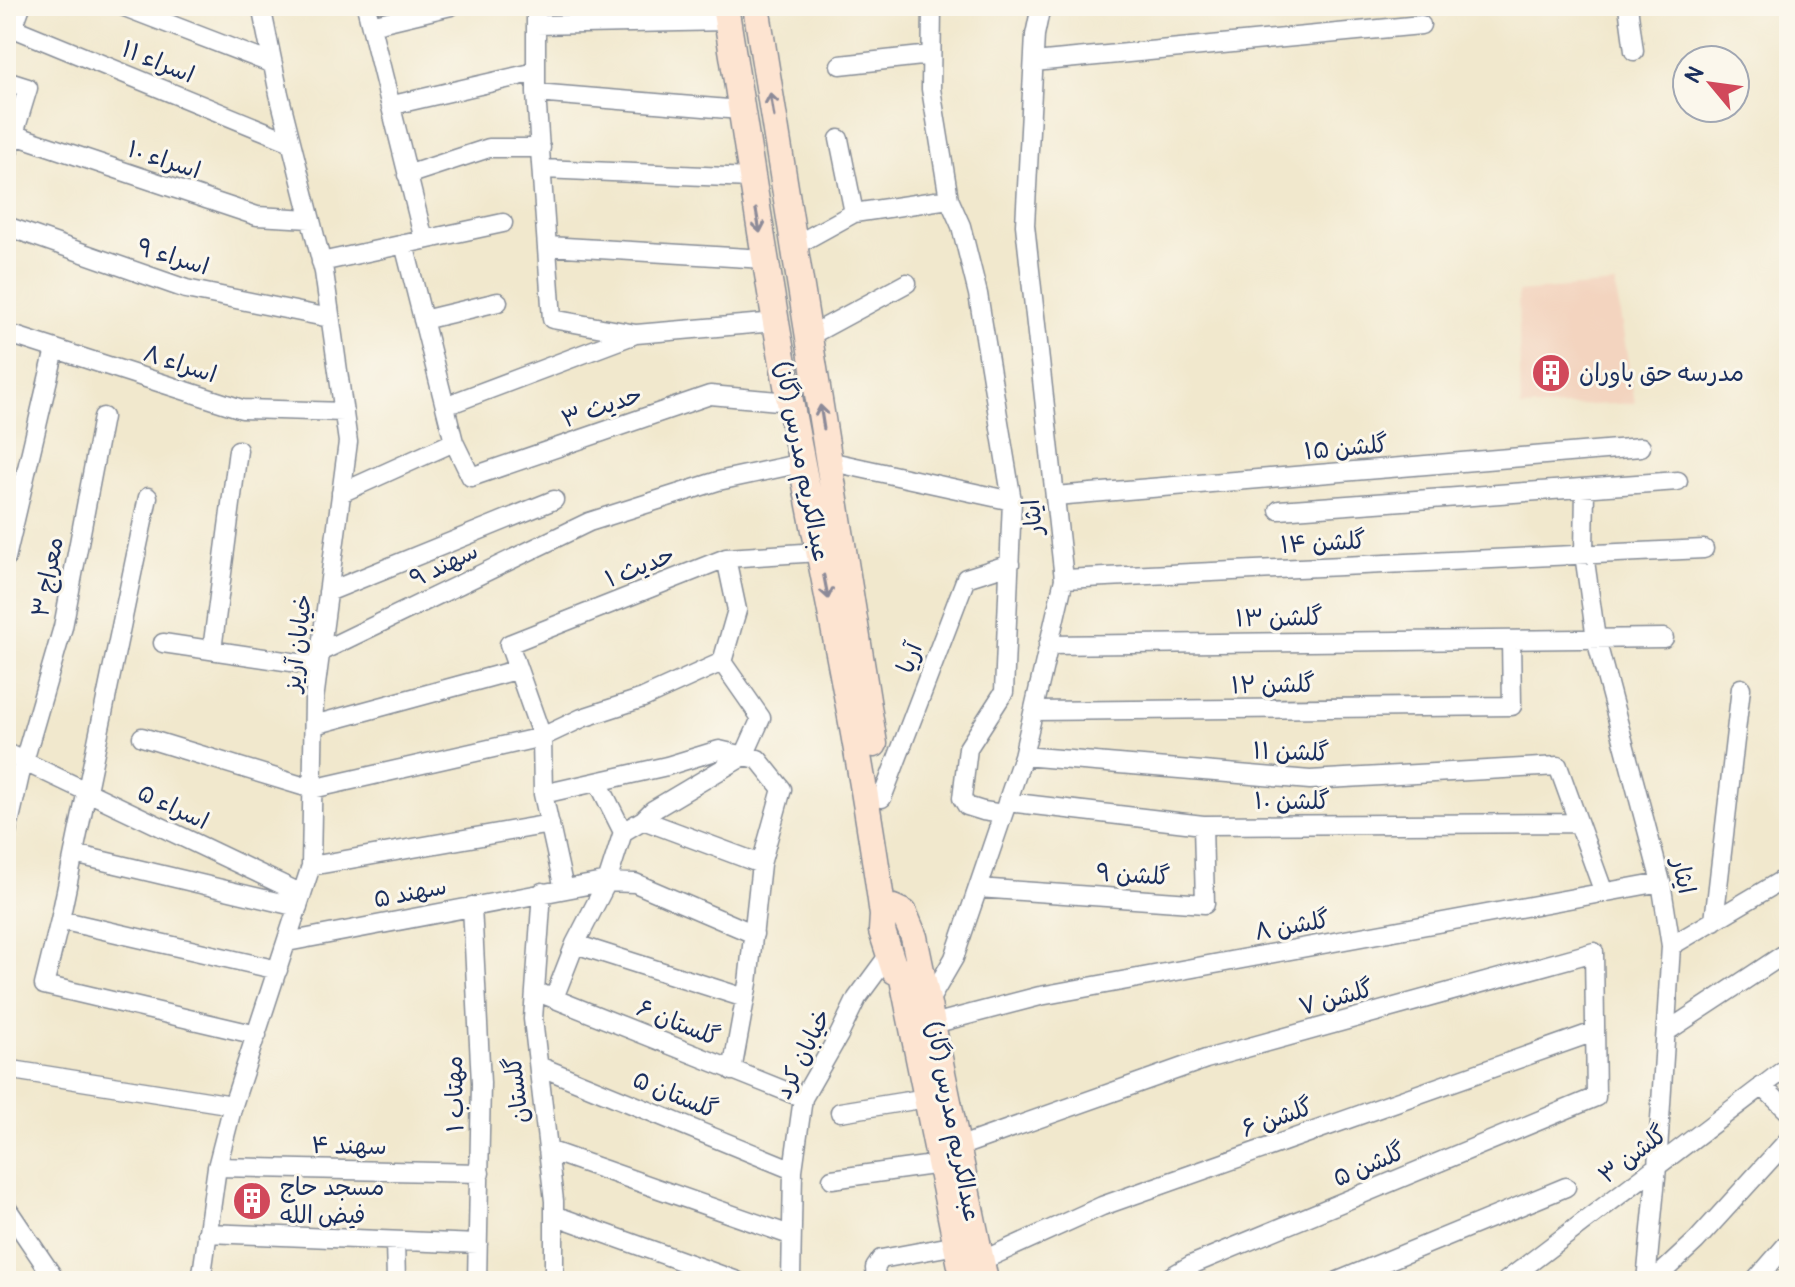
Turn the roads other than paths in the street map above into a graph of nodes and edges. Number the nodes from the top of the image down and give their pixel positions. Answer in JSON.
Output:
{"nodes":[{"id":1,"x":21,"y":6,"type":"edge"},
{"id":2,"x":122,"y":6,"type":"edge"},
{"id":3,"x":261,"y":6,"type":"edge"},
{"id":4,"x":451,"y":6,"type":"edge"},
{"id":5,"x":756,"y":6,"type":"edge"},
{"id":6,"x":932,"y":6,"type":"edge"},
{"id":7,"x":1041,"y":6,"type":"edge"},
{"id":8,"x":1628,"y":6,"type":"edge"},
{"id":9,"x":726,"y":13,"type":"edge"},
{"id":10,"x":369,"y":15,"type":"edge"},
{"id":11,"x":536,"y":16,"type":"edge"},
{"id":12,"x":1421,"y":25,"type":"dead end"},
{"id":13,"x":9,"y":27,"type":"edge"},
{"id":14,"x":1634,"y":51,"type":"dead end"},
{"id":15,"x":931,"y":55,"type":"junction"},
{"id":16,"x":1034,"y":62,"type":"junction"},
{"id":17,"x":273,"y":64,"type":"junction"},
{"id":18,"x":840,"y":65,"type":"dead end"},
{"id":19,"x":536,"y":72,"type":"junction"},
{"id":20,"x":6,"y":81,"type":"edge"},
{"id":21,"x":536,"y":93,"type":"junction"},
{"id":22,"x":393,"y":105,"type":"junction"},
{"id":23,"x":740,"y":110,"type":"junction"},
{"id":24,"x":10,"y":134,"type":"edge"},
{"id":25,"x":839,"y":139,"type":"dead end"},
{"id":26,"x":291,"y":142,"type":"junction"},
{"id":27,"x":541,"y":148,"type":"junction"},
{"id":28,"x":6,"y":160,"type":"edge"},
{"id":29,"x":543,"y":169,"type":"junction"},
{"id":30,"x":407,"y":175,"type":"junction"},
{"id":31,"x":750,"y":178,"type":"junction"},
{"id":32,"x":949,"y":199,"type":"junction"},
{"id":33,"x":854,"y":213,"type":"junction"},
{"id":34,"x":310,"y":219,"type":"junction"},
{"id":35,"x":503,"y":223,"type":"dead end"},
{"id":36,"x":6,"y":226,"type":"edge"},
{"id":37,"x":424,"y":240,"type":"junction"},
{"id":38,"x":404,"y":244,"type":"junction"},
{"id":39,"x":548,"y":246,"type":"junction"},
{"id":40,"x":794,"y":246,"type":"junction"},
{"id":41,"x":765,"y":259,"type":"junction"},
{"id":42,"x":321,"y":262,"type":"junction"},
{"id":43,"x":907,"y":283,"type":"dead end"},
{"id":44,"x":498,"y":302,"type":"dead end"},
{"id":45,"x":330,"y":318,"type":"junction"},
{"id":46,"x":423,"y":320,"type":"junction"},
{"id":47,"x":776,"y":322,"type":"junction"},
{"id":48,"x":6,"y":333,"type":"edge"},
{"id":49,"x":636,"y":334,"type":"junction"},
{"id":50,"x":809,"y":336,"type":"junction"},
{"id":51,"x":55,"y":349,"type":"junction"},
{"id":52,"x":790,"y":402,"type":"junction"},
{"id":53,"x":445,"y":406,"type":"junction"},
{"id":54,"x":344,"y":412,"type":"junction"},
{"id":55,"x":103,"y":417,"type":"dead end"},
{"id":56,"x":454,"y":442,"type":"junction"},
{"id":57,"x":1641,"y":447,"type":"dead end"},
{"id":58,"x":238,"y":450,"type":"dead end"},
{"id":59,"x":828,"y":461,"type":"junction"},
{"id":60,"x":802,"y":463,"type":"junction"},
{"id":61,"x":1678,"y":481,"type":"dead end"},
{"id":62,"x":1585,"y":488,"type":"junction"},
{"id":63,"x":341,"y":493,"type":"junction"},
{"id":64,"x":1055,"y":496,"type":"junction"},
{"id":65,"x":148,"y":497,"type":"dead end"},
{"id":66,"x":554,"y":500,"type":"dead end"},
{"id":67,"x":1012,"y":501,"type":"junction"},
{"id":68,"x":1279,"y":510,"type":"dead end"},
{"id":69,"x":1704,"y":549,"type":"dead end"},
{"id":70,"x":819,"y":552,"type":"junction"},
{"id":71,"x":1584,"y":554,"type":"junction"},
{"id":72,"x":6,"y":558,"type":"edge"},
{"id":73,"x":726,"y":558,"type":"junction"},
{"id":74,"x":1010,"y":564,"type":"junction"},
{"id":75,"x":1064,"y":579,"type":"junction"},
{"id":76,"x":328,"y":592,"type":"junction"},
{"id":77,"x":1664,"y":638,"type":"dead end"},
{"id":78,"x":1596,"y":639,"type":"junction"},
{"id":79,"x":1511,"y":640,"type":"junction"},
{"id":80,"x":163,"y":643,"type":"dead end"},
{"id":81,"x":1048,"y":645,"type":"junction"},
{"id":82,"x":212,"y":650,"type":"junction"},
{"id":83,"x":319,"y":659,"type":"junction"},
{"id":84,"x":722,"y":662,"type":"junction"},
{"id":85,"x":516,"y":670,"type":"junction"},
{"id":86,"x":1741,"y":688,"type":"dead end"},
{"id":87,"x":1034,"y":711,"type":"junction"},
{"id":88,"x":314,"y":725,"type":"junction"},
{"id":89,"x":142,"y":737,"type":"dead end"},
{"id":90,"x":542,"y":737,"type":"junction"},
{"id":91,"x":6,"y":753,"type":"edge"},
{"id":92,"x":744,"y":756,"type":"junction"},
{"id":93,"x":1023,"y":756,"type":"junction"},
{"id":94,"x":23,"y":763,"type":"junction"},
{"id":95,"x":598,"y":782,"type":"junction"},
{"id":96,"x":312,"y":789,"type":"junction"},
{"id":97,"x":87,"y":793,"type":"junction"},
{"id":98,"x":543,"y":794,"type":"junction"},
{"id":99,"x":882,"y":798,"type":"junction"},
{"id":100,"x":1005,"y":808,"type":"junction"},
{"id":101,"x":643,"y":820,"type":"junction"},
{"id":102,"x":1578,"y":823,"type":"junction"},
{"id":103,"x":550,"y":824,"type":"junction"},
{"id":104,"x":1203,"y":825,"type":"junction"},
{"id":105,"x":623,"y":832,"type":"junction"},
{"id":106,"x":6,"y":837,"type":"edge"},
{"id":107,"x":74,"y":854,"type":"junction"},
{"id":108,"x":761,"y":864,"type":"junction"},
{"id":109,"x":311,"y":866,"type":"junction"},
{"id":110,"x":1789,"y":876,"type":"edge"},
{"id":111,"x":607,"y":882,"type":"junction"},
{"id":112,"x":1661,"y":882,"type":"junction"},
{"id":113,"x":978,"y":888,"type":"junction"},
{"id":114,"x":564,"y":889,"type":"junction"},
{"id":115,"x":542,"y":892,"type":"junction"},
{"id":116,"x":1604,"y":893,"type":"junction"},
{"id":117,"x":300,"y":900,"type":"junction"},
{"id":118,"x":472,"y":906,"type":"junction"},
{"id":119,"x":891,"y":912,"type":"junction"},
{"id":120,"x":60,"y":920,"type":"junction"},
{"id":121,"x":1714,"y":921,"type":"junction"},
{"id":122,"x":754,"y":934,"type":"junction"},
{"id":123,"x":287,"y":942,"type":"junction"},
{"id":124,"x":575,"y":944,"type":"junction"},
{"id":125,"x":1671,"y":946,"type":"junction"},
{"id":126,"x":1789,"y":951,"type":"edge"},
{"id":127,"x":903,"y":964,"type":"junction"},
{"id":128,"x":278,"y":970,"type":"junction"},
{"id":129,"x":535,"y":991,"type":"junction"},
{"id":130,"x":554,"y":998,"type":"junction"},
{"id":131,"x":745,"y":998,"type":"junction"},
{"id":132,"x":931,"y":1012,"type":"junction"},
{"id":133,"x":1594,"y":1032,"type":"junction"},
{"id":134,"x":1666,"y":1032,"type":"junction"},
{"id":135,"x":257,"y":1035,"type":"junction"},
{"id":136,"x":539,"y":1066,"type":"junction"},
{"id":137,"x":1789,"y":1066,"type":"edge"},
{"id":138,"x":6,"y":1069,"type":"edge"},
{"id":139,"x":732,"y":1071,"type":"junction"},
{"id":140,"x":1762,"y":1086,"type":"junction"},
{"id":141,"x":1596,"y":1097,"type":"joint"},
{"id":142,"x":803,"y":1098,"type":"junction"},
{"id":143,"x":927,"y":1098,"type":"junction"},
{"id":144,"x":233,"y":1105,"type":"junction"},
{"id":145,"x":840,"y":1112,"type":"dead end"},
{"id":146,"x":1789,"y":1112,"type":"edge"},
{"id":147,"x":1789,"y":1139,"type":"edge"},
{"id":148,"x":548,"y":1150,"type":"junction"},
{"id":149,"x":949,"y":1155,"type":"junction"},
{"id":150,"x":217,"y":1167,"type":"junction"},
{"id":151,"x":1657,"y":1167,"type":"junction"},
{"id":152,"x":793,"y":1170,"type":"junction"},
{"id":153,"x":480,"y":1173,"type":"junction"},
{"id":154,"x":832,"y":1179,"type":"dead end"},
{"id":155,"x":1566,"y":1187,"type":"dead end"},
{"id":156,"x":6,"y":1207,"type":"edge"},
{"id":157,"x":554,"y":1215,"type":"junction"},
{"id":158,"x":207,"y":1233,"type":"junction"},
{"id":159,"x":790,"y":1235,"type":"junction"},
{"id":160,"x":395,"y":1241,"type":"junction"},
{"id":161,"x":1789,"y":1242,"type":"edge"},
{"id":162,"x":478,"y":1244,"type":"junction"},
{"id":163,"x":957,"y":1245,"type":"junction"},
{"id":164,"x":1195,"y":1273,"type":"edge"},
{"id":165,"x":977,"y":1274,"type":"edge"},
{"id":166,"x":876,"y":1275,"type":"edge"},
{"id":167,"x":1358,"y":1277,"type":"edge"},
{"id":168,"x":56,"y":1281,"type":"edge"},
{"id":169,"x":201,"y":1281,"type":"edge"},
{"id":170,"x":396,"y":1281,"type":"edge"},
{"id":171,"x":477,"y":1281,"type":"edge"},
{"id":172,"x":554,"y":1281,"type":"edge"},
{"id":173,"x":737,"y":1281,"type":"edge"},
{"id":174,"x":791,"y":1281,"type":"edge"},
{"id":175,"x":1163,"y":1281,"type":"edge"},
{"id":176,"x":1338,"y":1281,"type":"edge"},
{"id":177,"x":1506,"y":1281,"type":"edge"},
{"id":178,"x":1646,"y":1281,"type":"edge"},
{"id":179,"x":1653,"y":1281,"type":"edge"},
{"id":180,"x":1755,"y":1281,"type":"edge"}],
"edges":[{"from":1,"to":13,"type":"street"},
{"from":2,"to":17,"type":"street"},
{"from":3,"to":17,"type":"street","name":"خیابان آریز"},
{"from":4,"to":10,"type":"street"},
{"from":40,"to":5,"type":"street","name":"عبدالکریم مدرس (گاز)","one_way":true},
{"from":6,"to":15,"type":"street"},
{"from":7,"to":16,"type":"street","name":"ایثار"},
{"from":8,"to":14,"type":"street"},
{"from":9,"to":11,"type":"street"},
{"from":9,"to":23,"type":"street","name":"عبدالکریم مدرس (گاز)"},
{"from":10,"to":22,"type":"street"},
{"from":11,"to":19,"type":"street"},
{"from":12,"to":16,"type":"street"},
{"from":13,"to":26,"type":"street","name":"اسراء ۱۱"},
{"from":15,"to":18,"type":"street"},
{"from":15,"to":32,"type":"street"},
{"from":16,"to":64,"type":"street","name":"ایثار"},
{"from":17,"to":26,"type":"street","name":"خیابان آریز"},
{"from":19,"to":21,"type":"street"},
{"from":19,"to":22,"type":"street"},
{"from":20,"to":24,"type":"street"},
{"from":21,"to":23,"type":"street"},
{"from":21,"to":27,"type":"street"},
{"from":22,"to":30,"type":"street"},
{"from":23,"to":31,"type":"street","name":"عبدالکریم مدرس (گاز)"},
{"from":24,"to":28,"type":"street"},
{"from":24,"to":34,"type":"street","name":"اسراء ۱۰"},
{"from":25,"to":33,"type":"street"},
{"from":26,"to":34,"type":"street","name":"خیابان آریز"},
{"from":27,"to":29,"type":"street"},
{"from":27,"to":30,"type":"street"},
{"from":29,"to":31,"type":"street"},
{"from":29,"to":39,"type":"street"},
{"from":30,"to":37,"type":"street"},
{"from":31,"to":41,"type":"street","name":"عبدالکریم مدرس (گاز)","one_way":true},
{"from":32,"to":33,"type":"street"},
{"from":32,"to":67,"type":"street"},
{"from":33,"to":40,"type":"street"},
{"from":34,"to":42,"type":"street","name":"خیابان آریز"},
{"from":35,"to":37,"type":"street"},
{"from":36,"to":45,"type":"street","name":"اسراء ۹"},
{"from":37,"to":38,"type":"street"},
{"from":38,"to":42,"type":"street"},
{"from":38,"to":46,"type":"street"},
{"from":39,"to":41,"type":"street"},
{"from":39,"to":49,"type":"street"},
{"from":40,"to":50,"type":"street","name":"عبدالکریم مدرس (گاز)"},
{"from":41,"to":47,"type":"street","name":"عبدالکریم مدرس (گاز)"},
{"from":42,"to":45,"type":"street","name":"خیابان آریز"},
{"from":43,"to":50,"type":"street"},
{"from":44,"to":46,"type":"street"},
{"from":45,"to":54,"type":"street","name":"خیابان آریز"},
{"from":46,"to":53,"type":"street"},
{"from":47,"to":49,"type":"street"},
{"from":47,"to":52,"type":"street","name":"عبدالکریم مدرس (گاز)"},
{"from":48,"to":51,"type":"street","name":"اسراء ۸"},
{"from":49,"to":53,"type":"street"},
{"from":59,"to":50,"type":"street","name":"عبدالکریم مدرس (گاز)","one_way":true},
{"from":51,"to":54,"type":"street","name":"اسراء ۸"},
{"from":51,"to":72,"type":"street"},
{"from":52,"to":56,"type":"street","name":"حدیث ۳"},
{"from":52,"to":60,"type":"street","name":"عبدالکریم مدرس (گاز)"},
{"from":53,"to":56,"type":"street"},
{"from":54,"to":63,"type":"street","name":"خیابان آریز"},
{"from":55,"to":94,"type":"street","name":"معراج ۳"},
{"from":56,"to":63,"type":"street"},
{"from":57,"to":64,"type":"street","name":"گلشن ۱۵"},
{"from":58,"to":82,"type":"street"},
{"from":59,"to":60,"type":"street"},
{"from":59,"to":67,"type":"street"},
{"from":59,"to":99,"type":"street","name":"عبدالکریم مدرس (گاز)"},
{"from":60,"to":70,"type":"street","name":"عبدالکریم مدرس (گاز)"},
{"from":60,"to":83,"type":"street","name":"سهند ۹"},
{"from":61,"to":62,"type":"street"},
{"from":62,"to":68,"type":"street"},
{"from":62,"to":71,"type":"street","name":"ایثار"},
{"from":63,"to":76,"type":"street","name":"خیابان آریز"},
{"from":64,"to":75,"type":"street","name":"ایثار"},
{"from":65,"to":97,"type":"street"},
{"from":66,"to":76,"type":"street"},
{"from":67,"to":74,"type":"street"},
{"from":69,"to":71,"type":"street","name":"گلشن ۱۴"},
{"from":70,"to":73,"type":"street","name":"حدیث ۱"},
{"from":70,"to":119,"type":"street","name":"عبدالکریم مدرس (گاز)","one_way":true},
{"from":71,"to":75,"type":"street","name":"گلشن ۱۴"},
{"from":71,"to":78,"type":"street","name":"ایثار"},
{"from":73,"to":84,"type":"street"},
{"from":73,"to":85,"type":"street","name":"حدیث ۱"},
{"from":74,"to":99,"type":"street","name":"آریا"},
{"from":74,"to":100,"type":"street","name":"گلشن ۱۰"},
{"from":75,"to":81,"type":"street","name":"ایثار"},
{"from":76,"to":83,"type":"street","name":"خیابان آریز"},
{"from":77,"to":78,"type":"street","name":"گلشن ۱۳"},
{"from":78,"to":79,"type":"street","name":"گلشن ۱۳"},
{"from":78,"to":112,"type":"street","name":"ایثار"},
{"from":79,"to":81,"type":"street","name":"گلشن ۱۳"},
{"from":79,"to":87,"type":"street","name":"گلشن ۱۲"},
{"from":80,"to":82,"type":"street"},
{"from":81,"to":87,"type":"street","name":"ایثار"},
{"from":82,"to":83,"type":"street"},
{"from":83,"to":88,"type":"street","name":"خیابان آریز"},
{"from":84,"to":90,"type":"street"},
{"from":84,"to":92,"type":"street"},
{"from":85,"to":88,"type":"street"},
{"from":85,"to":90,"type":"street"},
{"from":86,"to":121,"type":"street"},
{"from":87,"to":93,"type":"street","name":"ایثار"},
{"from":88,"to":96,"type":"street","name":"خیابان آریز"},
{"from":89,"to":96,"type":"street"},
{"from":90,"to":96,"type":"street"},
{"from":90,"to":98,"type":"street"},
{"from":91,"to":94,"type":"street","name":"اسراء ۵"},
{"from":92,"to":95,"type":"street"},
{"from":92,"to":101,"type":"street"},
{"from":92,"to":108,"type":"street"},
{"from":93,"to":100,"type":"street","name":"ایثار"},
{"from":93,"to":102,"type":"street","name":"گلشن ۱۱"},
{"from":94,"to":97,"type":"street","name":"اسراء ۵"},
{"from":94,"to":106,"type":"street","name":"معراج ۳"},
{"from":95,"to":98,"type":"street"},
{"from":95,"to":105,"type":"street"},
{"from":96,"to":109,"type":"street","name":"خیابان آریز"},
{"from":97,"to":107,"type":"street"},
{"from":97,"to":117,"type":"street","name":"اسراء ۵"},
{"from":98,"to":103,"type":"street"},
{"from":99,"to":119,"type":"street","name":"عبدالکریم مدرس (گاز)"},
{"from":100,"to":104,"type":"street","name":"گلشن ۱۰"},
{"from":100,"to":113,"type":"street","name":"ایثار"},
{"from":101,"to":105,"type":"street"},
{"from":101,"to":108,"type":"street"},
{"from":102,"to":104,"type":"street","name":"گلشن ۱۰"},
{"from":102,"to":116,"type":"street"},
{"from":103,"to":109,"type":"street"},
{"from":103,"to":114,"type":"street"},
{"from":104,"to":113,"type":"street","name":"گلشن ۹"},
{"from":105,"to":111,"type":"street"},
{"from":107,"to":117,"type":"street"},
{"from":107,"to":120,"type":"street"},
{"from":108,"to":122,"type":"street"},
{"from":109,"to":117,"type":"street","name":"خیابان آریز"},
{"from":110,"to":121,"type":"street"},
{"from":111,"to":114,"type":"street","name":"سهند ۵"},
{"from":111,"to":122,"type":"street","name":"سهند ۵"},
{"from":111,"to":124,"type":"street"},
{"from":112,"to":116,"type":"street","name":"گلشن ۸"},
{"from":112,"to":125,"type":"street","name":"ایثار"},
{"from":113,"to":132,"type":"street","name":"ایثار"},
{"from":114,"to":115,"type":"street","name":"سهند ۵"},
{"from":115,"to":118,"type":"street","name":"سهند ۵"},
{"from":115,"to":129,"type":"street","name":"گلستان"},
{"from":116,"to":132,"type":"street","name":"گلشن ۸"},
{"from":117,"to":123,"type":"street","name":"خیابان آریز"},
{"from":118,"to":123,"type":"street","name":"سهند ۵"},
{"from":118,"to":153,"type":"street","name":"مهتاب ۱"},
{"from":119,"to":127,"type":"street"},
{"from":120,"to":128,"type":"street"},
{"from":120,"to":135,"type":"street"},
{"from":121,"to":125,"type":"street"},
{"from":122,"to":131,"type":"street"},
{"from":123,"to":128,"type":"street","name":"خیابان آریز"},
{"from":124,"to":130,"type":"street"},
{"from":124,"to":131,"type":"street"},
{"from":125,"to":134,"type":"street","name":"ایثار"},
{"from":126,"to":134,"type":"street"},
{"from":127,"to":132,"type":"street","name":"عبدالکریم مدرس (گاز)"},
{"from":127,"to":142,"type":"street","name":"خیابان کرد"},
{"from":127,"to":143,"type":"street","name":"عبدالکریم مدرس (گاز)"},
{"from":128,"to":135,"type":"street","name":"خیابان آریز"},
{"from":129,"to":130,"type":"street","name":"گلستان ۶"},
{"from":129,"to":136,"type":"street","name":"گلستان"},
{"from":130,"to":139,"type":"street","name":"گلستان ۶"},
{"from":131,"to":139,"type":"street"},
{"from":132,"to":149,"type":"street","name":"عبدالکریم مدرس (گاز)"},
{"from":133,"to":141,"type":"street","name":"گلشن ۷"},
{"from":133,"to":149,"type":"street","name":"گلشن ۷"},
{"from":133,"to":165,"type":"street","name":"گلشن ۶"},
{"from":134,"to":151,"type":"street","name":"ایثار"},
{"from":135,"to":144,"type":"street","name":"خیابان آریز"},
{"from":136,"to":148,"type":"street","name":"گلستان"},
{"from":136,"to":152,"type":"street","name":"گلستان ۵"},
{"from":137,"to":140,"type":"street","name":"گلشن ۳"},
{"from":138,"to":144,"type":"street"},
{"from":139,"to":142,"type":"street","name":"گلستان ۶"},
{"from":140,"to":146,"type":"street"},
{"from":140,"to":151,"type":"street","name":"گلشن ۳"},
{"from":141,"to":164,"type":"street","name":"گلشن ۵"},
{"from":142,"to":152,"type":"street","name":"خیابان کرد"},
{"from":143,"to":145,"type":"street"},
{"from":143,"to":149,"type":"street","name":"عبدالکریم مدرس (گاز)"},
{"from":144,"to":150,"type":"street","name":"خیابان آریز"},
{"from":147,"to":179,"type":"street"},
{"from":148,"to":157,"type":"street","name":"گلستان"},
{"from":148,"to":159,"type":"street"},
{"from":149,"to":154,"type":"street"},
{"from":149,"to":163,"type":"street","name":"عبدالکریم مدرس (گاز)"},
{"from":149,"to":165,"type":"street","name":"عبدالکریم مدرس (گاز)"},
{"from":150,"to":153,"type":"street","name":"سهند ۴"},
{"from":150,"to":158,"type":"street","name":"خیابان آریز"},
{"from":151,"to":177,"type":"street","name":"گلشن ۳"},
{"from":151,"to":178,"type":"street","name":"ایثار"},
{"from":152,"to":159,"type":"street","name":"خیابان کرد"},
{"from":153,"to":162,"type":"street","name":"مهتاب ۱"},
{"from":155,"to":167,"type":"street"},
{"from":156,"to":168,"type":"street"},
{"from":157,"to":172,"type":"street","name":"گلستان"},
{"from":157,"to":173,"type":"street"},
{"from":158,"to":160,"type":"street"},
{"from":158,"to":169,"type":"street","name":"خیابان آریز"},
{"from":159,"to":174,"type":"street","name":"خیابان کرد"},
{"from":160,"to":162,"type":"street"},
{"from":160,"to":170,"type":"street"},
{"from":161,"to":180,"type":"street"},
{"from":162,"to":171,"type":"street","name":"مهتاب ۱"},
{"from":163,"to":165,"type":"street","name":"عبدالکریم مدرس (گاز)"},
{"from":163,"to":166,"type":"street"},
{"from":164,"to":175,"type":"street","name":"گلشن ۵"},
{"from":167,"to":176,"type":"street"}]}
